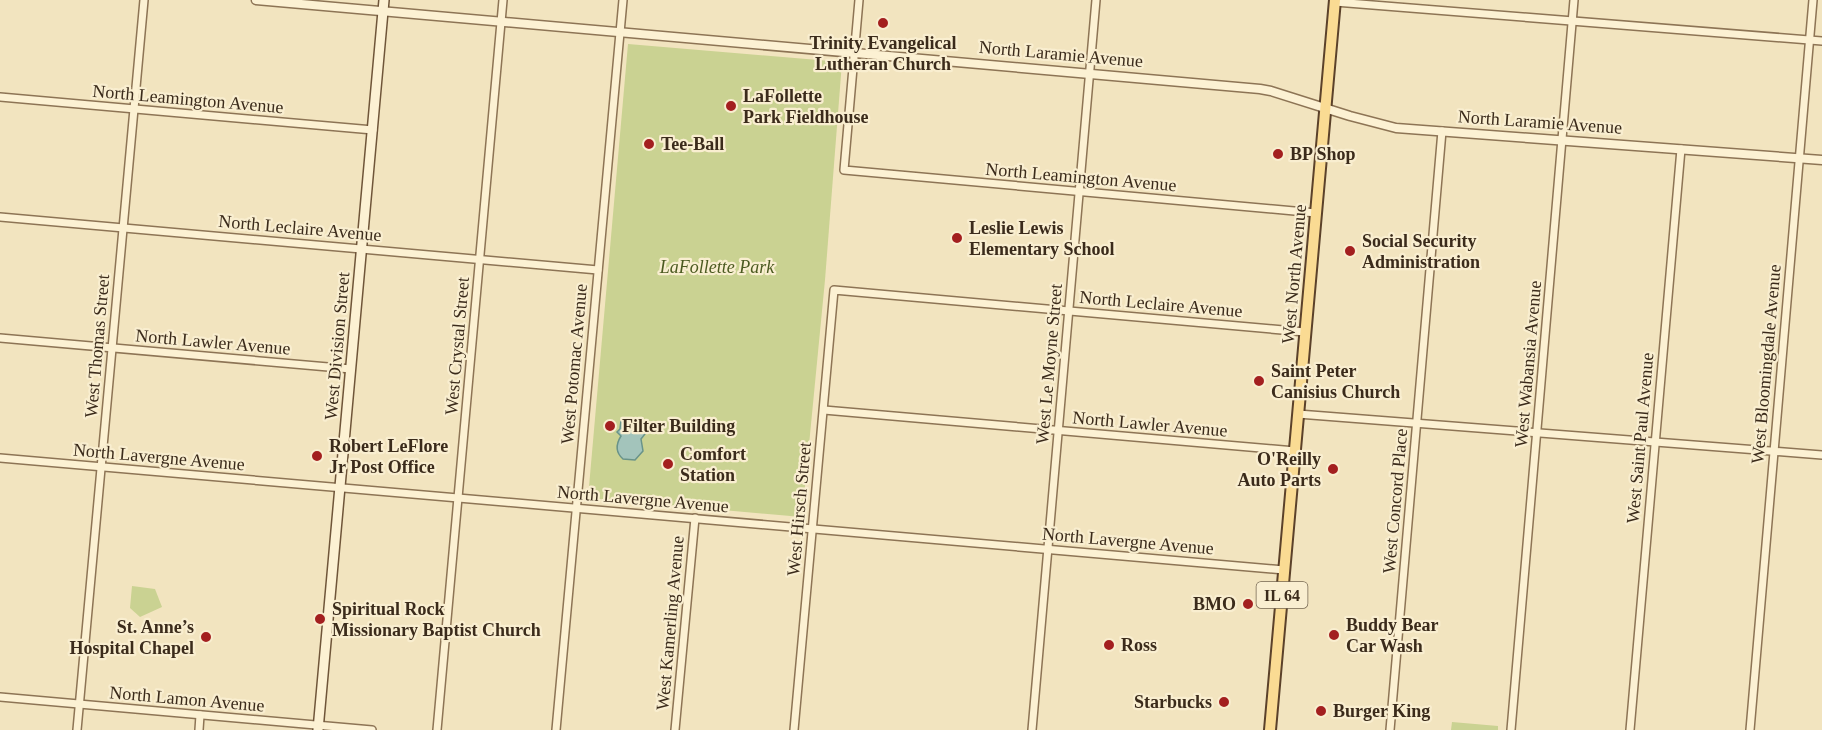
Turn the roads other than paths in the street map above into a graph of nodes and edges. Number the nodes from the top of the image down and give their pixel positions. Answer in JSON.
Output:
{"nodes":[{"id":1,"x":144,"y":0,"type":"edge"},
{"id":2,"x":256,"y":0,"type":"edge"},
{"id":3,"x":384,"y":0,"type":"edge"},
{"id":4,"x":503,"y":0,"type":"edge"},
{"id":5,"x":623,"y":0,"type":"edge"},
{"id":6,"x":859,"y":0,"type":"edge"},
{"id":7,"x":1096,"y":0,"type":"edge"},
{"id":8,"x":1574,"y":0,"type":"edge"},
{"id":9,"x":1813,"y":0,"type":"edge"},
{"id":10,"x":1335,"y":1,"type":"edge"},
{"id":11,"x":383,"y":12,"type":"junction"},
{"id":12,"x":1572,"y":21,"type":"junction"},
{"id":13,"x":501,"y":22,"type":"junction"},
{"id":14,"x":621,"y":32,"type":"junction"},
{"id":15,"x":1809,"y":40,"type":"junction"},
{"id":16,"x":1822,"y":41,"type":"edge"},
{"id":17,"x":855,"y":52,"type":"junction"},
{"id":18,"x":1090,"y":73,"type":"junction"},
{"id":19,"x":0,"y":97,"type":"edge"},
{"id":20,"x":134,"y":109,"type":"junction"},
{"id":21,"x":1325,"y":109,"type":"junction"},
{"id":22,"x":373,"y":130,"type":"junction"},
{"id":23,"x":1442,"y":131,"type":"junction"},
{"id":24,"x":1562,"y":140,"type":"junction"},
{"id":25,"x":1681,"y":149,"type":"junction"},
{"id":26,"x":1799,"y":158,"type":"junction"},
{"id":27,"x":1822,"y":160,"type":"edge"},
{"id":28,"x":1080,"y":192,"type":"junction"},
{"id":29,"x":1316,"y":213,"type":"junction"},
{"id":30,"x":0,"y":217,"type":"edge"},
{"id":31,"x":123,"y":228,"type":"junction"},
{"id":32,"x":362,"y":248,"type":"junction"},
{"id":33,"x":480,"y":259,"type":"junction"},
{"id":34,"x":598,"y":270,"type":"junction"},
{"id":35,"x":834,"y":290,"type":"joint"},
{"id":36,"x":1069,"y":311,"type":"junction"},
{"id":37,"x":1305,"y":332,"type":"junction"},
{"id":38,"x":0,"y":338,"type":"edge"},
{"id":39,"x":112,"y":348,"type":"junction"},
{"id":40,"x":351,"y":369,"type":"junction"},
{"id":41,"x":824,"y":410,"type":"junction"},
{"id":42,"x":1298,"y":414,"type":"junction"},
{"id":43,"x":1417,"y":423,"type":"junction"},
{"id":44,"x":1059,"y":430,"type":"junction"},
{"id":45,"x":1537,"y":433,"type":"junction"},
{"id":46,"x":1654,"y":442,"type":"junction"},
{"id":47,"x":1295,"y":451,"type":"junction"},
{"id":48,"x":1773,"y":451,"type":"junction"},
{"id":49,"x":1822,"y":455,"type":"edge"},
{"id":50,"x":0,"y":458,"type":"edge"},
{"id":51,"x":101,"y":467,"type":"junction"},
{"id":52,"x":340,"y":488,"type":"junction"},
{"id":53,"x":458,"y":498,"type":"junction"},
{"id":54,"x":576,"y":508,"type":"junction"},
{"id":55,"x":695,"y":518,"type":"junction"},
{"id":56,"x":813,"y":529,"type":"junction"},
{"id":57,"x":1048,"y":549,"type":"junction"},
{"id":58,"x":1284,"y":570,"type":"junction"},
{"id":59,"x":0,"y":697,"type":"edge"},
{"id":60,"x":80,"y":704,"type":"junction"},
{"id":61,"x":200,"y":715,"type":"junction"},
{"id":62,"x":319,"y":728,"type":"edge"},
{"id":63,"x":77,"y":730,"type":"edge"},
{"id":64,"x":199,"y":730,"type":"edge"},
{"id":65,"x":372,"y":730,"type":"edge"},
{"id":66,"x":437,"y":730,"type":"edge"},
{"id":67,"x":556,"y":730,"type":"edge"},
{"id":68,"x":675,"y":730,"type":"edge"},
{"id":69,"x":794,"y":730,"type":"edge"},
{"id":70,"x":1032,"y":730,"type":"edge"},
{"id":71,"x":1270,"y":730,"type":"edge"},
{"id":72,"x":1390,"y":730,"type":"edge"},
{"id":73,"x":1511,"y":730,"type":"edge"},
{"id":74,"x":1630,"y":730,"type":"edge"},
{"id":75,"x":1750,"y":730,"type":"edge"}],
"edges":[{"from":1,"to":20,"type":"street","name":"West Thomas Street"},
{"from":2,"to":11,"type":"street","name":"North Laramie Avenue"},
{"from":3,"to":11,"type":"main road","name":"West Division Street"},
{"from":4,"to":13,"type":"street","name":"West Crystal Street"},
{"from":5,"to":14,"type":"street","name":"West Potomac Avenue"},
{"from":6,"to":17,"type":"street"},
{"from":7,"to":18,"type":"street","name":"West Le Moyne Street"},
{"from":8,"to":12,"type":"street","name":"West Wabansia Avenue"},
{"from":9,"to":15,"type":"street","name":"West Bloomingdale Avenue"},
{"from":10,"to":12,"type":"street"},
{"from":10,"to":21,"type":"main road","name":"West North Avenue","number":"IL 64"},
{"from":11,"to":13,"type":"street","name":"North Laramie Avenue"},
{"from":11,"to":22,"type":"main road","name":"West Division Street"},
{"from":12,"to":15,"type":"street"},
{"from":12,"to":24,"type":"street","name":"West Wabansia Avenue"},
{"from":13,"to":14,"type":"street","name":"North Laramie Avenue"},
{"from":13,"to":33,"type":"street","name":"West Crystal Street"},
{"from":14,"to":17,"type":"street","name":"North Laramie Avenue"},
{"from":14,"to":34,"type":"street","name":"West Potomac Avenue"},
{"from":15,"to":16,"type":"street"},
{"from":15,"to":26,"type":"street","name":"West Bloomingdale Avenue"},
{"from":17,"to":18,"type":"street","name":"North Laramie Avenue"},
{"from":17,"to":28,"type":"street","name":"North Leamington Avenue"},
{"from":18,"to":21,"type":"street","name":"North Laramie Avenue"},
{"from":18,"to":28,"type":"street","name":"West Le Moyne Street"},
{"from":19,"to":20,"type":"street","name":"North Leamington Avenue"},
{"from":20,"to":22,"type":"street","name":"North Leamington Avenue"},
{"from":20,"to":31,"type":"street","name":"West Thomas Street"},
{"from":21,"to":23,"type":"street","name":"North Laramie Avenue"},
{"from":21,"to":29,"type":"main road","name":"West North Avenue","number":"IL 64"},
{"from":22,"to":32,"type":"main road","name":"West Division Street"},
{"from":23,"to":24,"type":"street","name":"North Laramie Avenue"},
{"from":23,"to":43,"type":"street","name":"West Concord Place"},
{"from":24,"to":25,"type":"street","name":"North Laramie Avenue"},
{"from":24,"to":45,"type":"street","name":"West Wabansia Avenue"},
{"from":25,"to":26,"type":"street","name":"North Laramie Avenue"},
{"from":25,"to":46,"type":"street","name":"West Saint Paul Avenue"},
{"from":26,"to":27,"type":"street","name":"North Laramie Avenue"},
{"from":26,"to":48,"type":"street","name":"West Bloomingdale Avenue"},
{"from":28,"to":29,"type":"street","name":"North Leamington Avenue"},
{"from":28,"to":36,"type":"street","name":"West Le Moyne Street"},
{"from":29,"to":37,"type":"main road","name":"West North Avenue","number":"IL 64"},
{"from":30,"to":31,"type":"street","name":"North Leclaire Avenue"},
{"from":31,"to":32,"type":"street","name":"North Leclaire Avenue"},
{"from":31,"to":39,"type":"street","name":"West Thomas Street"},
{"from":32,"to":33,"type":"street","name":"North Leclaire Avenue"},
{"from":32,"to":40,"type":"main road","name":"West Division Street"},
{"from":33,"to":34,"type":"street","name":"North Leclaire Avenue"},
{"from":33,"to":53,"type":"street","name":"West Crystal Street"},
{"from":34,"to":54,"type":"street","name":"West Potomac Avenue"},
{"from":35,"to":36,"type":"street","name":"North Leclaire Avenue"},
{"from":35,"to":41,"type":"street","name":"West Hirsch Street"},
{"from":36,"to":37,"type":"street","name":"North Leclaire Avenue"},
{"from":36,"to":44,"type":"street","name":"West Le Moyne Street"},
{"from":37,"to":42,"type":"main road","name":"West North Avenue","number":"IL 64"},
{"from":38,"to":39,"type":"street","name":"North Lawler Avenue"},
{"from":39,"to":40,"type":"street","name":"North Lawler Avenue"},
{"from":39,"to":51,"type":"street","name":"West Thomas Street"},
{"from":40,"to":52,"type":"main road","name":"West Division Street"},
{"from":41,"to":44,"type":"street","name":"North Lawler Avenue"},
{"from":41,"to":56,"type":"street","name":"West Hirsch Street"},
{"from":42,"to":43,"type":"street"},
{"from":42,"to":47,"type":"main road","name":"West North Avenue","number":"IL 64"},
{"from":43,"to":45,"type":"street"},
{"from":43,"to":72,"type":"street","name":"West Concord Place"},
{"from":44,"to":47,"type":"street","name":"North Lawler Avenue"},
{"from":44,"to":57,"type":"street","name":"West Le Moyne Street"},
{"from":45,"to":46,"type":"street"},
{"from":45,"to":73,"type":"street","name":"West Wabansia Avenue"},
{"from":46,"to":48,"type":"street"},
{"from":46,"to":74,"type":"street","name":"West Saint Paul Avenue"},
{"from":47,"to":58,"type":"main road","name":"West North Avenue","number":"IL 64"},
{"from":48,"to":49,"type":"street"},
{"from":48,"to":75,"type":"street","name":"West Bloomingdale Avenue"},
{"from":50,"to":51,"type":"street","name":"North Lavergne Avenue"},
{"from":51,"to":52,"type":"street","name":"North Lavergne Avenue"},
{"from":51,"to":60,"type":"street","name":"West Thomas Street"},
{"from":52,"to":53,"type":"street","name":"North Lavergne Avenue"},
{"from":52,"to":62,"type":"main road","name":"West Division Street"},
{"from":53,"to":54,"type":"street","name":"North Lavergne Avenue"},
{"from":53,"to":66,"type":"street","name":"West Crystal Street"},
{"from":54,"to":55,"type":"street","name":"North Lavergne Avenue"},
{"from":54,"to":67,"type":"street","name":"West Potomac Avenue"},
{"from":55,"to":56,"type":"street","name":"North Lavergne Avenue"},
{"from":55,"to":68,"type":"street","name":"West Kamerling Avenue"},
{"from":56,"to":57,"type":"street","name":"North Lavergne Avenue"},
{"from":56,"to":69,"type":"street","name":"West Hirsch Street"},
{"from":57,"to":58,"type":"street","name":"North Lavergne Avenue"},
{"from":57,"to":70,"type":"street","name":"West Le Moyne Street"},
{"from":58,"to":71,"type":"main road","name":"West North Avenue","number":"IL 64"},
{"from":59,"to":60,"type":"street","name":"North Lamon Avenue"},
{"from":60,"to":61,"type":"street","name":"North Lamon Avenue"},
{"from":60,"to":63,"type":"street","name":"West Thomas Street"},
{"from":61,"to":62,"type":"street","name":"North Lamon Avenue"},
{"from":61,"to":64,"type":"street"},
{"from":62,"to":65,"type":"street","name":"North Lamon Avenue"}]}
